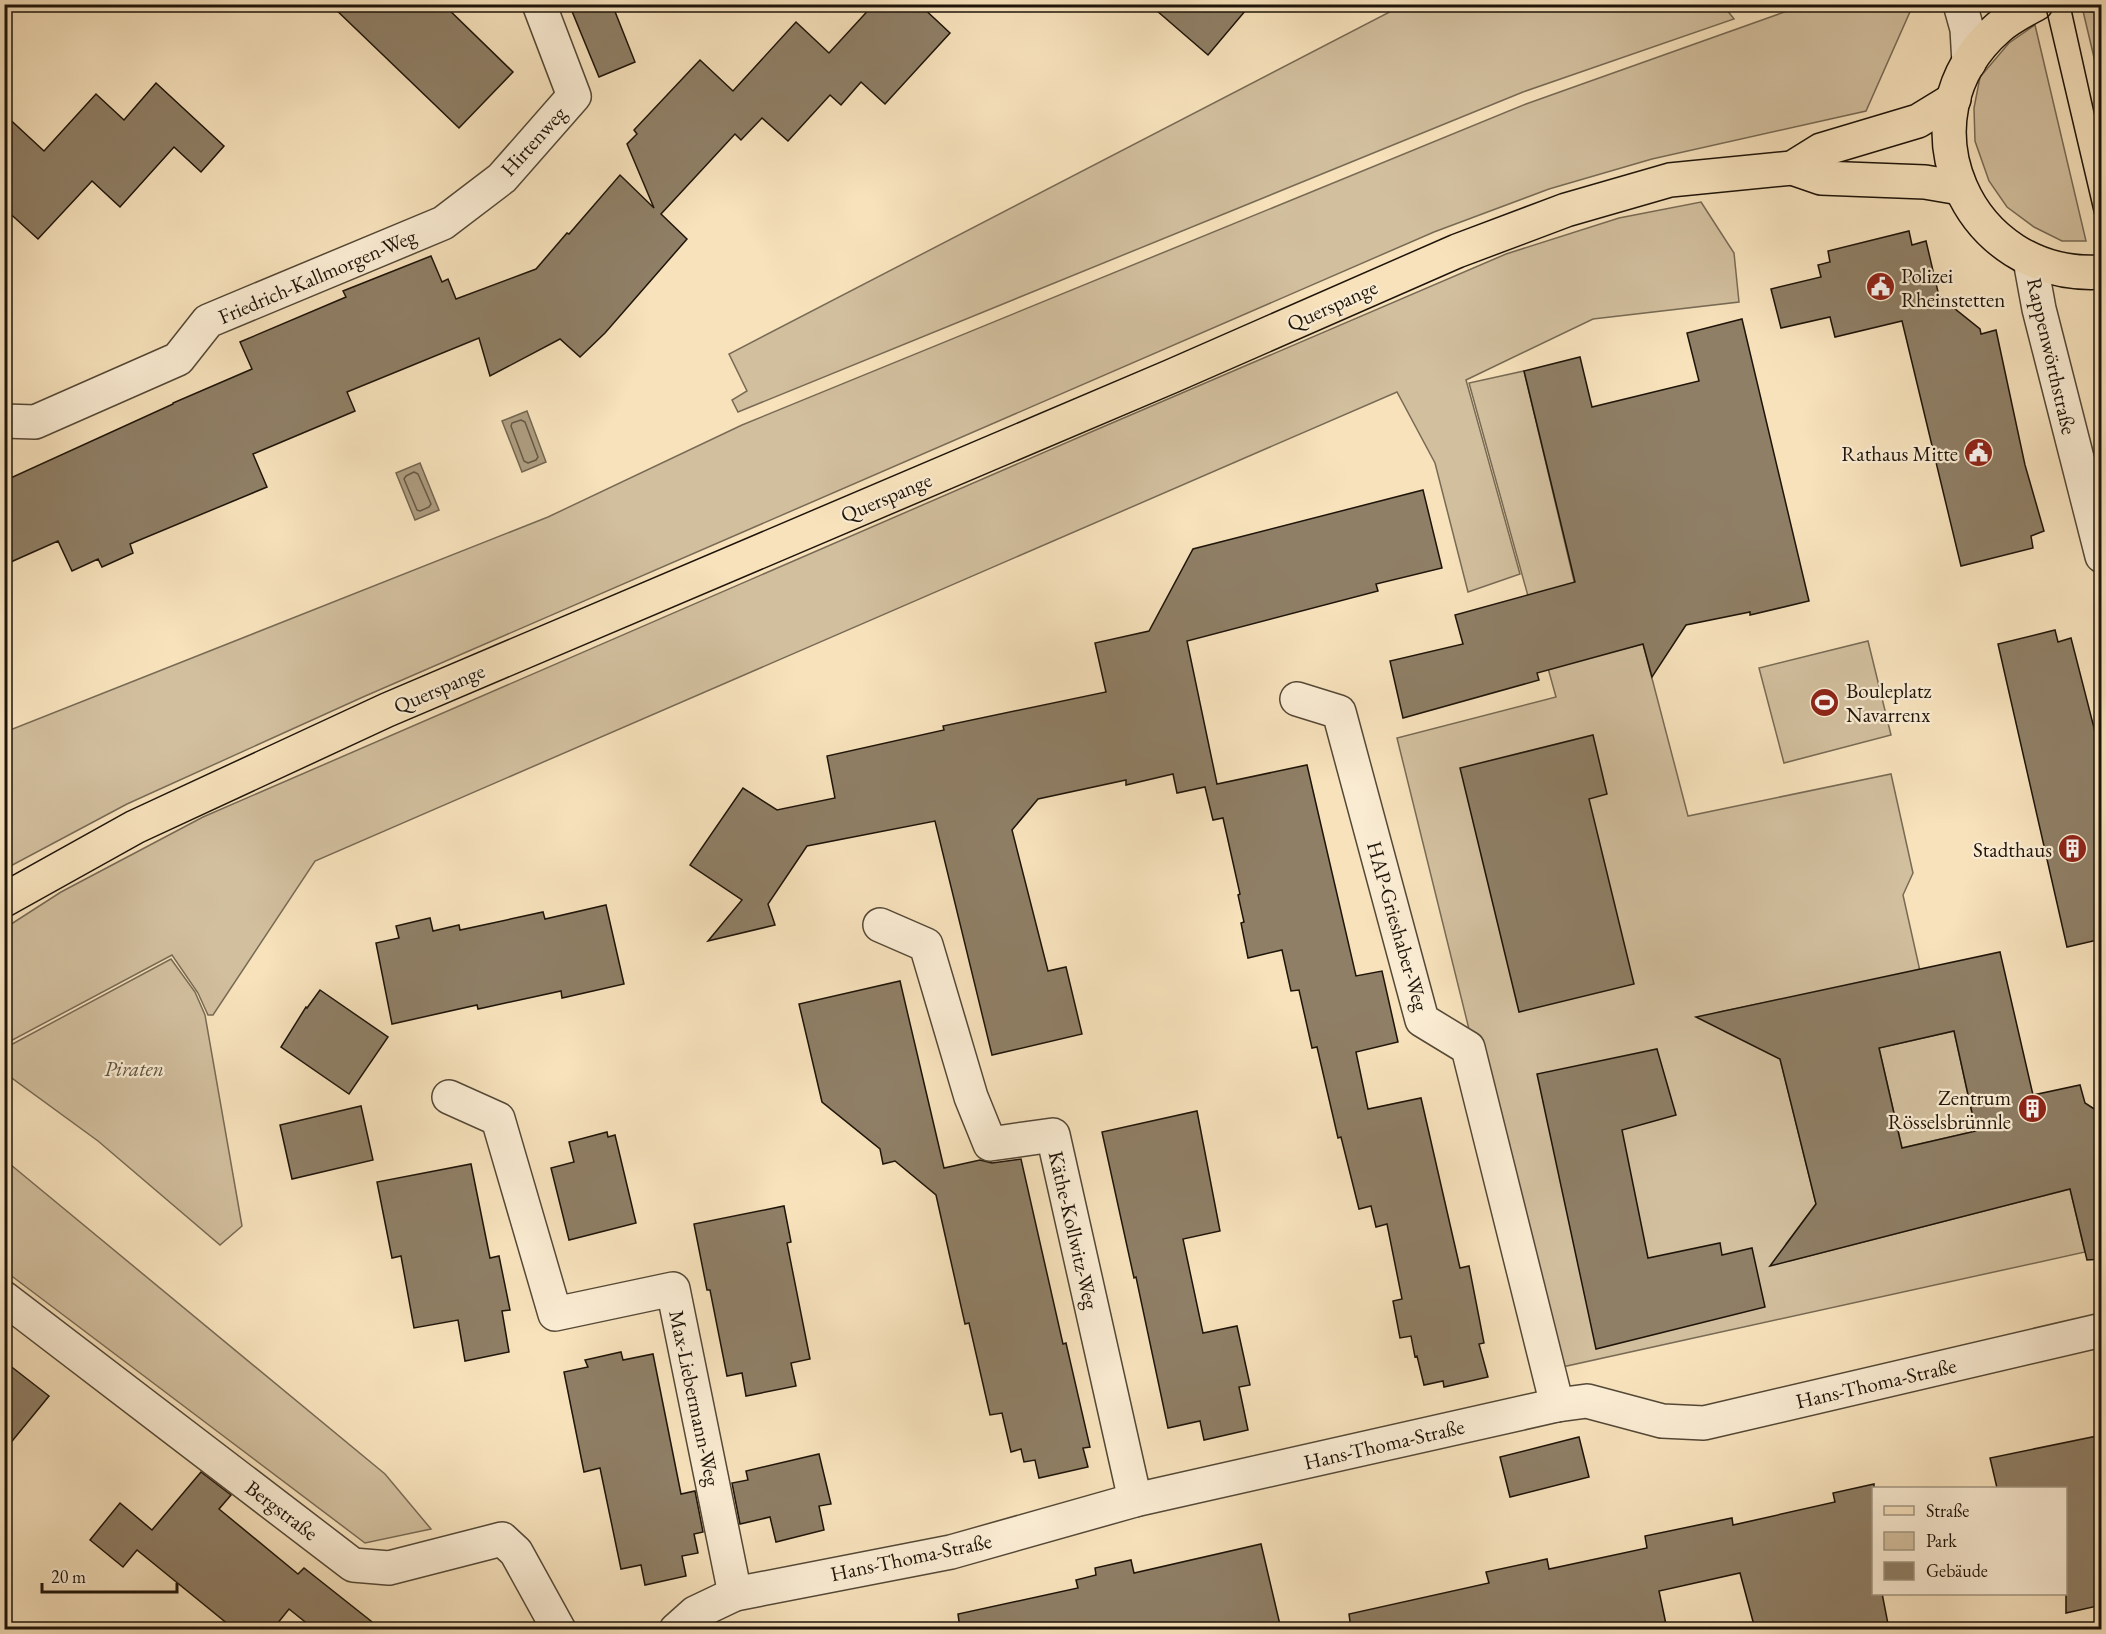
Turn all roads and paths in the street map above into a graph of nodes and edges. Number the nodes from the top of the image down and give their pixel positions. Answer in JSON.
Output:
{"nodes":[{"id":1,"x":539,"y":4,"type":"edge"},
{"id":2,"x":1960,"y":4,"type":"edge"},
{"id":3,"x":2036,"y":5,"type":"edge"},
{"id":4,"x":1969,"y":63,"type":"junction"},
{"id":5,"x":1954,"y":99,"type":"junction"},
{"id":6,"x":1792,"y":168,"type":"junction"},
{"id":7,"x":1960,"y":188,"type":"junction"},
{"id":8,"x":443,"y":223,"type":"joint"},
{"id":9,"x":2030,"y":260,"type":"junction"},
{"id":10,"x":2102,"y":272,"type":"edge"},
{"id":11,"x":4,"y":421,"type":"edge"},
{"id":12,"x":2102,"y":556,"type":"edge"},
{"id":13,"x":1297,"y":699,"type":"dead end"},
{"id":14,"x":4,"y":900,"type":"edge"},
{"id":15,"x":880,"y":925,"type":"dead end"},
{"id":16,"x":448,"y":1097,"type":"dead end"},
{"id":17,"x":4,"y":1298,"type":"edge"},
{"id":18,"x":2102,"y":1330,"type":"edge"},
{"id":19,"x":1557,"y":1406,"type":"junction"},
{"id":20,"x":1135,"y":1500,"type":"junction"},
{"id":21,"x":735,"y":1594,"type":"junction"},
{"id":22,"x":558,"y":1629,"type":"edge"},
{"id":23,"x":676,"y":1629,"type":"edge"}],
"edges":[{"from":1,"to":8,"type":"street","name":"Hirtenweg"},
{"from":2,"to":4,"type":"street"},
{"from":3,"to":4,"type":"main road"},
{"from":4,"to":5,"type":"main road"},
{"from":5,"to":6,"type":"main road"},
{"from":5,"to":7,"type":"main road"},
{"from":6,"to":7,"type":"main road"},
{"from":6,"to":14,"type":"main road","name":"Querspange"},
{"from":7,"to":9,"type":"main road"},
{"from":8,"to":11,"type":"street","name":"Friedrich-Kallmorgen-Weg"},
{"from":9,"to":10,"type":"main road"},
{"from":9,"to":12,"type":"street","name":"Rappenwörthstraße"},
{"from":13,"to":19,"type":"street","name":"HAP-Grieshaber-Weg"},
{"from":15,"to":20,"type":"street","name":"Käthe-Kollwitz-Weg"},
{"from":16,"to":21,"type":"street","name":"Max-Liebermann-Weg"},
{"from":17,"to":22,"type":"street","name":"Bergstraße"},
{"from":18,"to":19,"type":"street","name":"Hans-Thoma-Straße"},
{"from":19,"to":20,"type":"street","name":"Hans-Thoma-Straße"},
{"from":20,"to":21,"type":"street","name":"Hans-Thoma-Straße"},
{"from":21,"to":23,"type":"street","name":"Hans-Thoma-Straße"}]}
